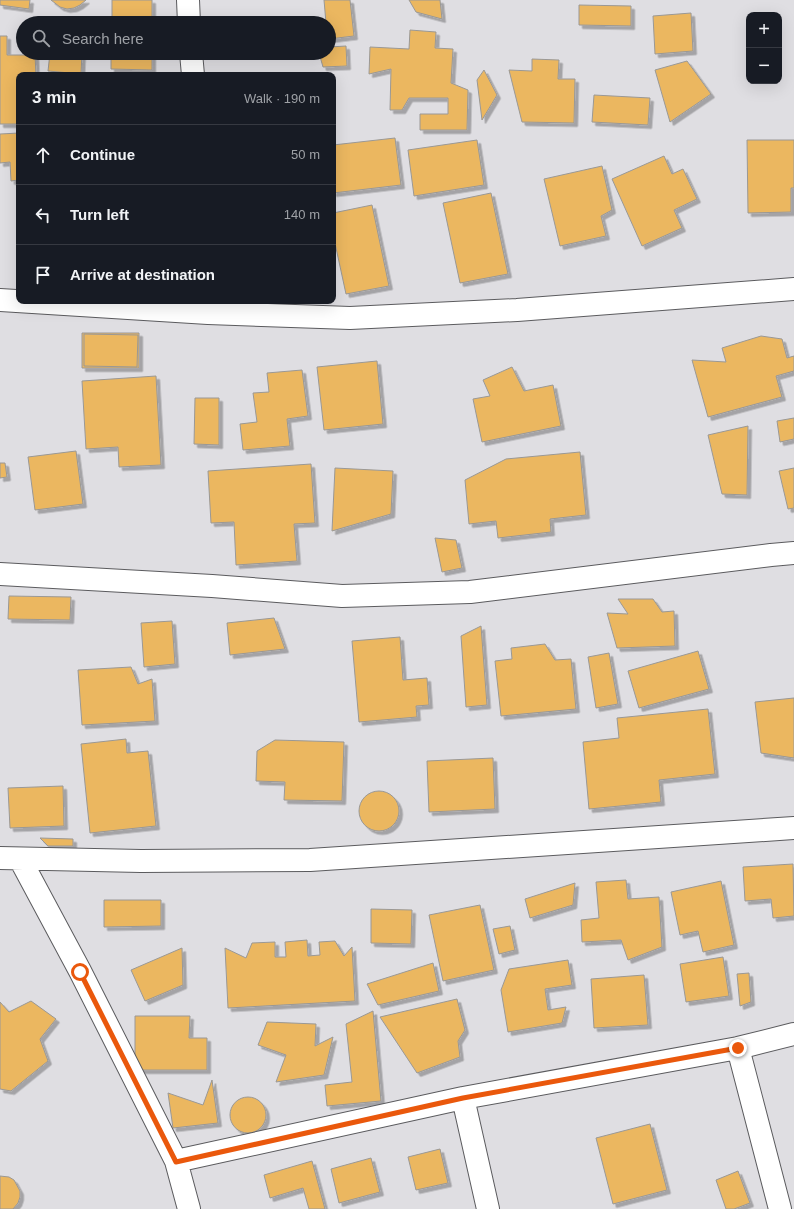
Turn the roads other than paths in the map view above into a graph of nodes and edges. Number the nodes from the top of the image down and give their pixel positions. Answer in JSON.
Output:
{"nodes":[{"id":1,"x":188,"y":0,"type":"edge"},
{"id":2,"x":189,"y":16,"type":"edge"},
{"id":3,"x":192,"y":60,"type":"edge"},
{"id":4,"x":193,"y":72,"type":"edge"},
{"id":5,"x":794,"y":289,"type":"edge"},
{"id":6,"x":0,"y":300,"type":"edge"},
{"id":7,"x":16,"y":301,"type":"edge"},
{"id":8,"x":119,"y":304,"type":"edge"},
{"id":9,"x":208,"y":307,"type":"edge"},
{"id":10,"x":794,"y":553,"type":"edge"},
{"id":11,"x":0,"y":574,"type":"edge"},
{"id":12,"x":794,"y":828,"type":"edge"},
{"id":13,"x":10,"y":859,"type":"edge"},
{"id":14,"x":794,"y":1034,"type":"edge"},
{"id":15,"x":738,"y":1048,"type":"junction"},
{"id":16,"x":463,"y":1098,"type":"junction"},
{"id":17,"x":176,"y":1162,"type":"junction"},
{"id":18,"x":189,"y":1209,"type":"edge"},
{"id":19,"x":488,"y":1209,"type":"edge"},
{"id":20,"x":780,"y":1209,"type":"edge"}],
"edges":[{"from":1,"to":2,"type":"street"},
{"from":3,"to":4,"type":"street"},
{"from":5,"to":9,"type":"street"},
{"from":6,"to":7,"type":"street"},
{"from":8,"to":9,"type":"street"},
{"from":10,"to":11,"type":"street"},
{"from":12,"to":13,"type":"street"},
{"from":13,"to":17,"type":"street"},
{"from":14,"to":15,"type":"street"},
{"from":15,"to":16,"type":"street"},
{"from":15,"to":20,"type":"street"},
{"from":16,"to":17,"type":"street"},
{"from":16,"to":19,"type":"street"},
{"from":17,"to":18,"type":"street"}]}
